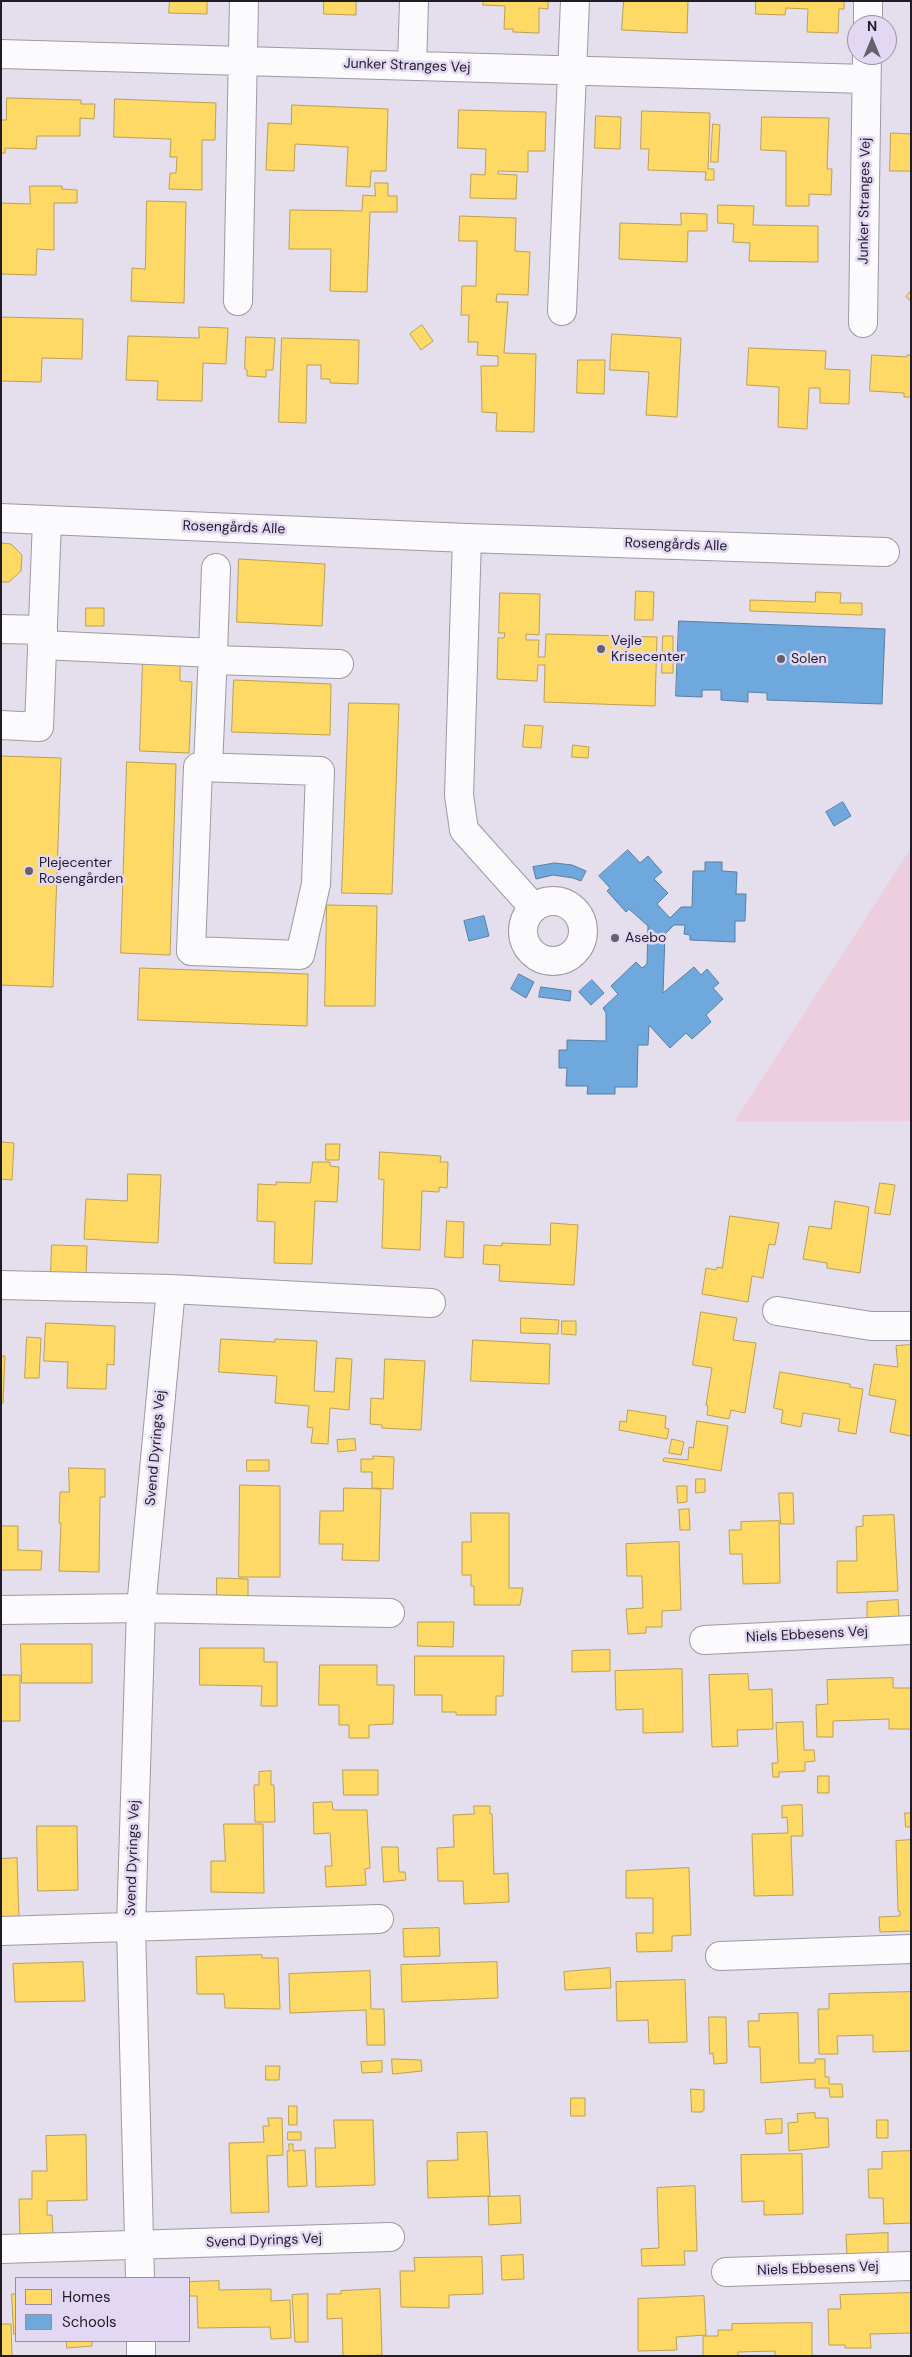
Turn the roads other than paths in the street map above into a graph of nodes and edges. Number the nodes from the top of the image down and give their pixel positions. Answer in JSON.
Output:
{"nodes":[{"id":1,"x":244,"y":1,"type":"edge"},
{"id":2,"x":414,"y":1,"type":"edge"},
{"id":3,"x":575,"y":1,"type":"edge"},
{"id":4,"x":868,"y":1,"type":"edge"},
{"id":5,"x":868,"y":15,"type":"edge"},
{"id":6,"x":1,"y":54,"type":"edge"},
{"id":7,"x":242,"y":61,"type":"junction"},
{"id":8,"x":412,"y":66,"type":"junction"},
{"id":9,"x":866,"y":67,"type":"edge"},
{"id":10,"x":572,"y":71,"type":"junction"},
{"id":11,"x":238,"y":301,"type":"dead end"},
{"id":12,"x":562,"y":311,"type":"dead end"},
{"id":13,"x":863,"y":323,"type":"dead end"},
{"id":14,"x":1,"y":518,"type":"edge"},
{"id":15,"x":47,"y":520,"type":"junction"},
{"id":16,"x":468,"y":538,"type":"junction"},
{"id":17,"x":885,"y":552,"type":"dead end"},
{"id":18,"x":216,"y":568,"type":"dead end"},
{"id":19,"x":1,"y":629,"type":"edge"},
{"id":20,"x":42,"y":638,"type":"junction"},
{"id":21,"x":213,"y":656,"type":"junction"},
{"id":22,"x":339,"y":664,"type":"dead end"},
{"id":23,"x":1,"y":725,"type":"edge"},
{"id":24,"x":208,"y":766,"type":"junction"},
{"id":25,"x":534,"y":908,"type":"dead end"},
{"id":26,"x":1,"y":1285,"type":"edge"},
{"id":27,"x":171,"y":1289,"type":"junction"},
{"id":28,"x":431,"y":1303,"type":"dead end"},
{"id":29,"x":777,"y":1311,"type":"dead end"},
{"id":30,"x":911,"y":1326,"type":"edge"},
{"id":31,"x":141,"y":1608,"type":"junction"},
{"id":32,"x":1,"y":1610,"type":"edge"},
{"id":33,"x":390,"y":1613,"type":"dead end"},
{"id":34,"x":911,"y":1630,"type":"edge"},
{"id":35,"x":704,"y":1640,"type":"dead end"},
{"id":36,"x":379,"y":1919,"type":"dead end"},
{"id":37,"x":131,"y":1928,"type":"junction"},
{"id":38,"x":1,"y":1930,"type":"edge"},
{"id":39,"x":911,"y":1948,"type":"edge"},
{"id":40,"x":720,"y":1956,"type":"dead end"},
{"id":41,"x":390,"y":2237,"type":"dead end"},
{"id":42,"x":139,"y":2244,"type":"junction"},
{"id":43,"x":1,"y":2249,"type":"edge"},
{"id":44,"x":911,"y":2266,"type":"edge"},
{"id":45,"x":726,"y":2272,"type":"dead end"},
{"id":46,"x":140,"y":2277,"type":"edge"},
{"id":47,"x":141,"y":2342,"type":"edge"},
{"id":48,"x":142,"y":2356,"type":"edge"}],
"edges":[{"from":1,"to":7,"type":"street"},
{"from":2,"to":8,"type":"street"},
{"from":3,"to":10,"type":"street"},
{"from":4,"to":5,"type":"street"},
{"from":6,"to":7,"type":"street","name":"Junker Stranges Vej"},
{"from":7,"to":8,"type":"street","name":"Junker Stranges Vej"},
{"from":7,"to":11,"type":"street"},
{"from":8,"to":10,"type":"street","name":"Junker Stranges Vej"},
{"from":9,"to":10,"type":"street","name":"Junker Stranges Vej"},
{"from":9,"to":13,"type":"street","name":"Junker Stranges Vej"},
{"from":10,"to":12,"type":"street"},
{"from":14,"to":15,"type":"street","name":"Rosengårds Alle"},
{"from":15,"to":16,"type":"street","name":"Rosengårds Alle"},
{"from":15,"to":20,"type":"street"},
{"from":16,"to":17,"type":"street","name":"Rosengårds Alle"},
{"from":16,"to":25,"type":"street"},
{"from":18,"to":21,"type":"street"},
{"from":19,"to":20,"type":"street"},
{"from":20,"to":21,"type":"street"},
{"from":20,"to":23,"type":"street"},
{"from":21,"to":22,"type":"street"},
{"from":21,"to":24,"type":"street"},
{"from":24,"to":24,"type":"street"},
{"from":26,"to":27,"type":"street"},
{"from":27,"to":28,"type":"street"},
{"from":27,"to":31,"type":"street","name":"Svend Dyrings Vej"},
{"from":29,"to":30,"type":"street"},
{"from":31,"to":32,"type":"street"},
{"from":31,"to":33,"type":"street"},
{"from":31,"to":37,"type":"street","name":"Svend Dyrings Vej"},
{"from":34,"to":35,"type":"street","name":"Niels Ebbesens Vej"},
{"from":36,"to":37,"type":"street","name":"Svend Dyrings Vej"},
{"from":37,"to":38,"type":"street","name":"Svend Dyrings Vej"},
{"from":37,"to":42,"type":"street","name":"Svend Dyrings Vej"},
{"from":39,"to":40,"type":"street"},
{"from":41,"to":42,"type":"street","name":"Svend Dyrings Vej"},
{"from":42,"to":43,"type":"street","name":"Svend Dyrings Vej"},
{"from":42,"to":46,"type":"street","name":"Svend Dyrings Vej"},
{"from":44,"to":45,"type":"street","name":"Niels Ebbesens Vej"},
{"from":47,"to":48,"type":"street"}]}
